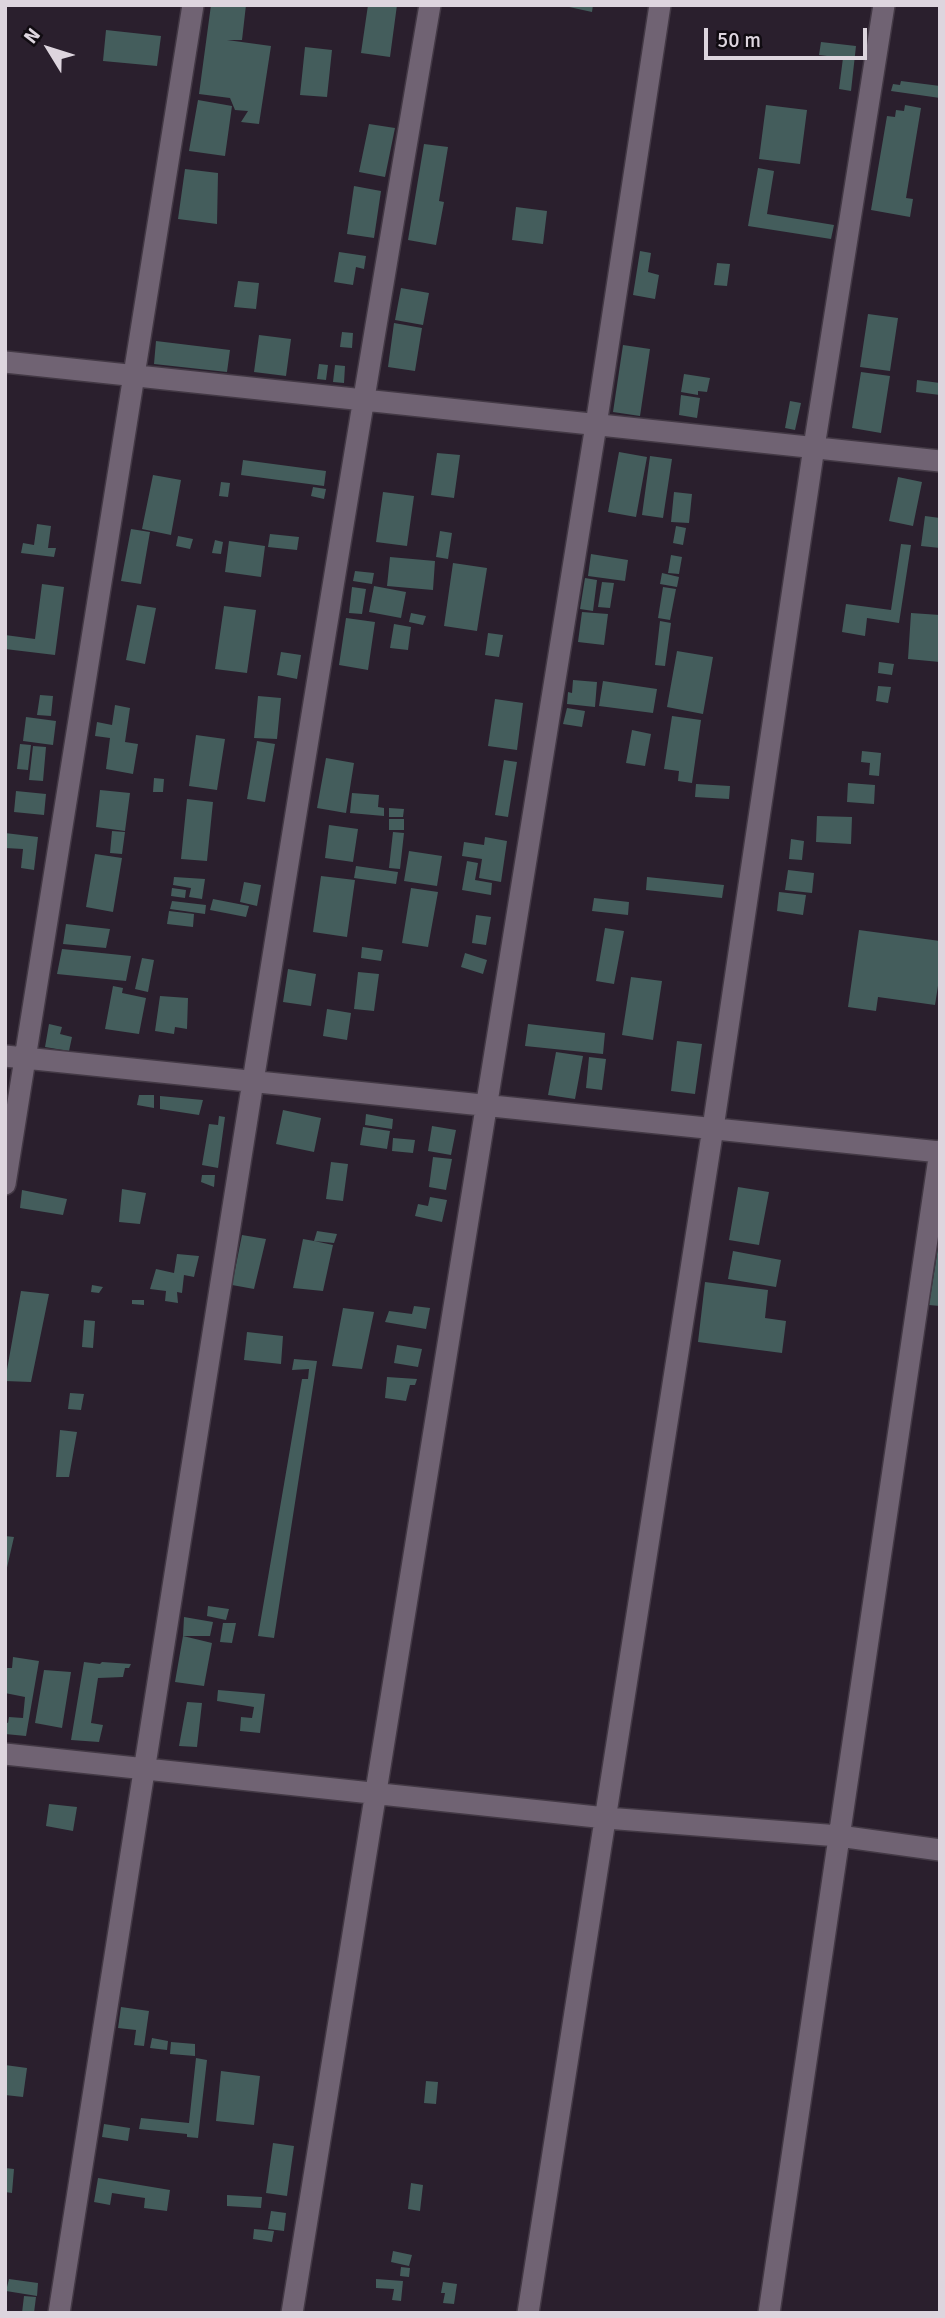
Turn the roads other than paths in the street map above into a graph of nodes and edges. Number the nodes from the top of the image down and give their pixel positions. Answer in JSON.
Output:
{"nodes":[{"id":1,"x":193,"y":5,"type":"edge"},
{"id":2,"x":430,"y":5,"type":"edge"},
{"id":3,"x":660,"y":5,"type":"edge"},
{"id":4,"x":884,"y":5,"type":"edge"},
{"id":5,"x":5,"y":362,"type":"edge"},
{"id":6,"x":135,"y":376,"type":"junction"},
{"id":7,"x":363,"y":401,"type":"junction"},
{"id":8,"x":596,"y":425,"type":"junction"},
{"id":9,"x":814,"y":447,"type":"junction"},
{"id":10,"x":940,"y":461,"type":"edge"},
{"id":11,"x":16,"y":1057,"type":"edge"},
{"id":12,"x":253,"y":1080,"type":"junction"},
{"id":13,"x":485,"y":1105,"type":"junction"},
{"id":14,"x":713,"y":1128,"type":"junction"},
{"id":15,"x":940,"y":1152,"type":"edge"},
{"id":16,"x":5,"y":1184,"type":"edge"},
{"id":17,"x":5,"y":1754,"type":"edge"},
{"id":18,"x":144,"y":1769,"type":"junction"},
{"id":19,"x":377,"y":1793,"type":"junction"},
{"id":20,"x":606,"y":1818,"type":"junction"},
{"id":21,"x":839,"y":1836,"type":"junction"},
{"id":22,"x":940,"y":1850,"type":"edge"},
{"id":23,"x":59,"y":2313,"type":"edge"},
{"id":24,"x":292,"y":2313,"type":"edge"},
{"id":25,"x":528,"y":2313,"type":"edge"},
{"id":26,"x":769,"y":2313,"type":"edge"}],
"edges":[{"from":1,"to":6,"type":"street"},
{"from":2,"to":7,"type":"street"},
{"from":3,"to":8,"type":"street"},
{"from":4,"to":9,"type":"street"},
{"from":5,"to":6,"type":"street"},
{"from":6,"to":7,"type":"street"},
{"from":6,"to":11,"type":"street"},
{"from":7,"to":8,"type":"street"},
{"from":7,"to":12,"type":"street"},
{"from":8,"to":9,"type":"street"},
{"from":8,"to":13,"type":"street"},
{"from":9,"to":10,"type":"street"},
{"from":9,"to":14,"type":"street"},
{"from":11,"to":12,"type":"street"},
{"from":11,"to":16,"type":"street"},
{"from":12,"to":13,"type":"street"},
{"from":12,"to":18,"type":"street"},
{"from":13,"to":14,"type":"street"},
{"from":13,"to":19,"type":"street"},
{"from":14,"to":15,"type":"street"},
{"from":14,"to":20,"type":"street"},
{"from":15,"to":21,"type":"street"},
{"from":17,"to":18,"type":"street"},
{"from":18,"to":19,"type":"street"},
{"from":18,"to":23,"type":"street"},
{"from":19,"to":20,"type":"street"},
{"from":19,"to":24,"type":"street"},
{"from":20,"to":21,"type":"street"},
{"from":20,"to":25,"type":"street"},
{"from":21,"to":22,"type":"street"},
{"from":21,"to":26,"type":"street"}]}
